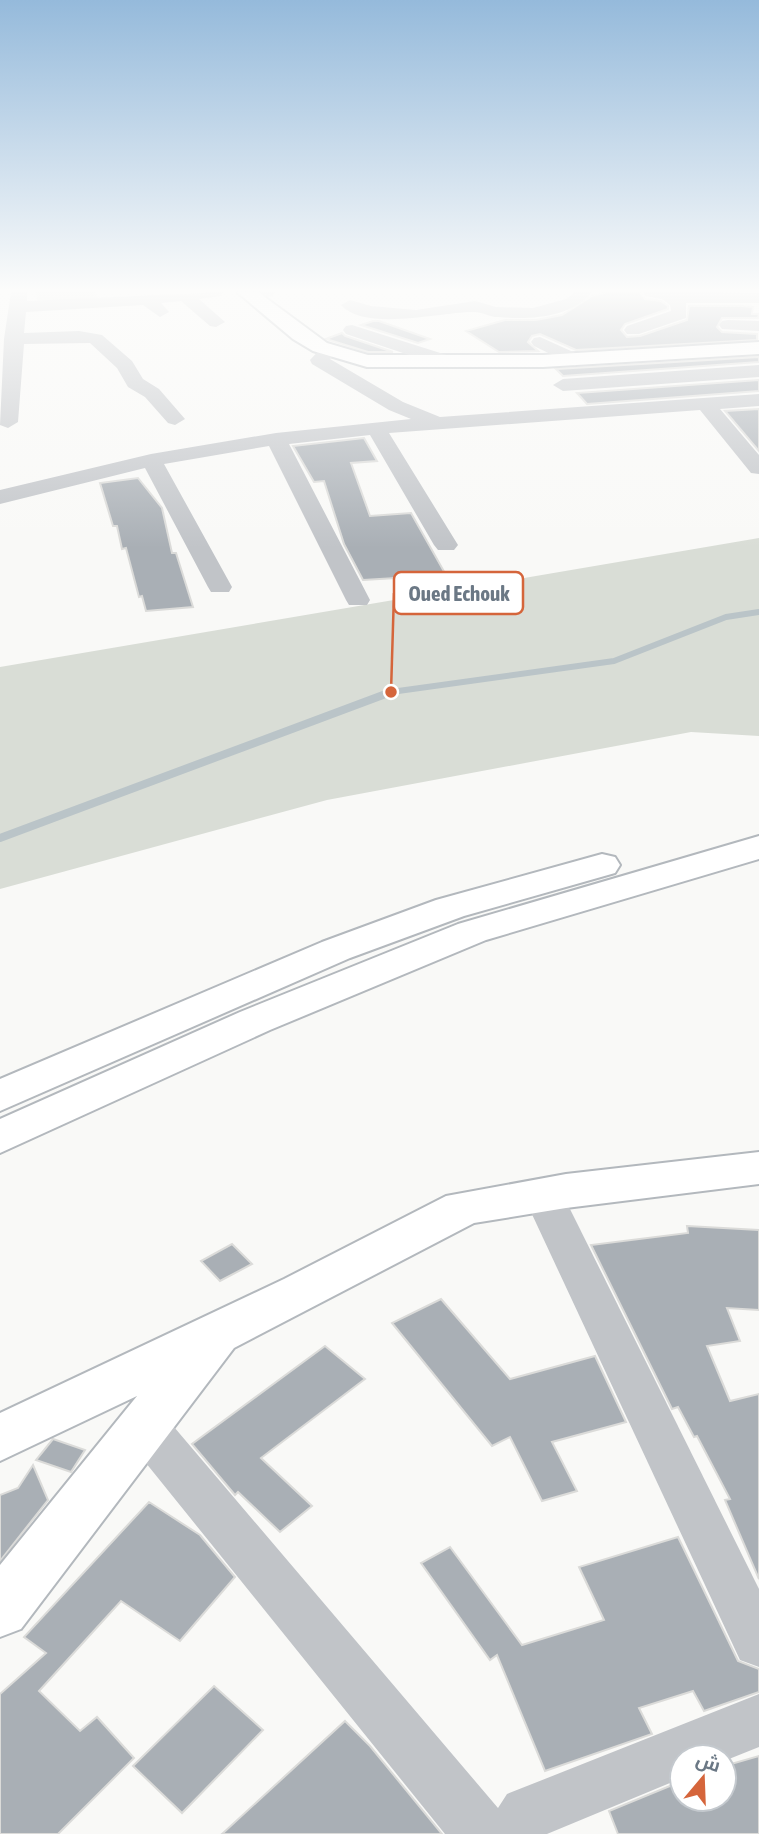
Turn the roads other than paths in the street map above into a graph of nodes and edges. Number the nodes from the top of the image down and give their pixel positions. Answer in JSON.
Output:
{"nodes":[{"id":1,"x":11,"y":378,"type":"edge"},
{"id":2,"x":132,"y":378,"type":"edge"},
{"id":3,"x":345,"y":378,"type":"edge"},
{"id":4,"x":558,"y":378,"type":"edge"},
{"id":5,"x":705,"y":378,"type":"edge"},
{"id":6,"x":563,"y":385,"type":"junction"},
{"id":7,"x":759,"y":400,"type":"edge"},
{"id":8,"x":705,"y":404,"type":"junction"},
{"id":9,"x":586,"y":412,"type":"junction"},
{"id":10,"x":175,"y":419,"type":"dead end"},
{"id":11,"x":8,"y":422,"type":"dead end"},
{"id":12,"x":439,"y":425,"type":"junction"},
{"id":13,"x":376,"y":428,"type":"junction"},
{"id":14,"x":759,"y":430,"type":"edge"},
{"id":15,"x":729,"y":432,"type":"junction"},
{"id":16,"x":276,"y":439,"type":"junction"},
{"id":17,"x":152,"y":460,"type":"junction"},
{"id":18,"x":759,"y":468,"type":"edge"},
{"id":19,"x":0,"y":497,"type":"edge"},
{"id":20,"x":446,"y":545,"type":"dead end"},
{"id":21,"x":220,"y":587,"type":"dead end"},
{"id":22,"x":358,"y":600,"type":"dead end"},
{"id":23,"x":759,"y":820,"type":"edge"},
{"id":24,"x":759,"y":848,"type":"edge"},
{"id":25,"x":0,"y":1096,"type":"edge"},
{"id":26,"x":0,"y":1137,"type":"edge"},
{"id":27,"x":759,"y":1168,"type":"edge"},
{"id":28,"x":542,"y":1195,"type":"junction"},
{"id":29,"x":218,"y":1333,"type":"junction"},
{"id":30,"x":146,"y":1428,"type":"junction"},
{"id":31,"x":0,"y":1438,"type":"edge"},
{"id":32,"x":0,"y":1609,"type":"edge"},
{"id":33,"x":759,"y":1643,"type":"edge"},
{"id":34,"x":759,"y":1720,"type":"edge"},
{"id":35,"x":482,"y":1834,"type":"edge"},
{"id":36,"x":515,"y":1834,"type":"edge"}],
"edges":[{"from":1,"to":11,"type":"street"},
{"from":2,"to":10,"type":"street"},
{"from":3,"to":12,"type":"street"},
{"from":4,"to":6,"type":"street"},
{"from":5,"to":6,"type":"street"},
{"from":6,"to":9,"type":"street"},
{"from":7,"to":8,"type":"street"},
{"from":8,"to":9,"type":"street"},
{"from":8,"to":15,"type":"street"},
{"from":9,"to":12,"type":"street"},
{"from":12,"to":13,"type":"street"},
{"from":13,"to":16,"type":"street"},
{"from":13,"to":20,"type":"street"},
{"from":14,"to":15,"type":"street"},
{"from":15,"to":18,"type":"street"},
{"from":16,"to":17,"type":"street"},
{"from":16,"to":22,"type":"street"},
{"from":17,"to":19,"type":"street"},
{"from":17,"to":21,"type":"street"},
{"from":23,"to":25,"type":"street"},
{"from":24,"to":26,"type":"street"},
{"from":27,"to":28,"type":"street"},
{"from":28,"to":29,"type":"street"},
{"from":28,"to":33,"type":"street"},
{"from":29,"to":30,"type":"street"},
{"from":29,"to":31,"type":"street"},
{"from":30,"to":32,"type":"street"},
{"from":30,"to":35,"type":"street"},
{"from":34,"to":36,"type":"street"}]}
